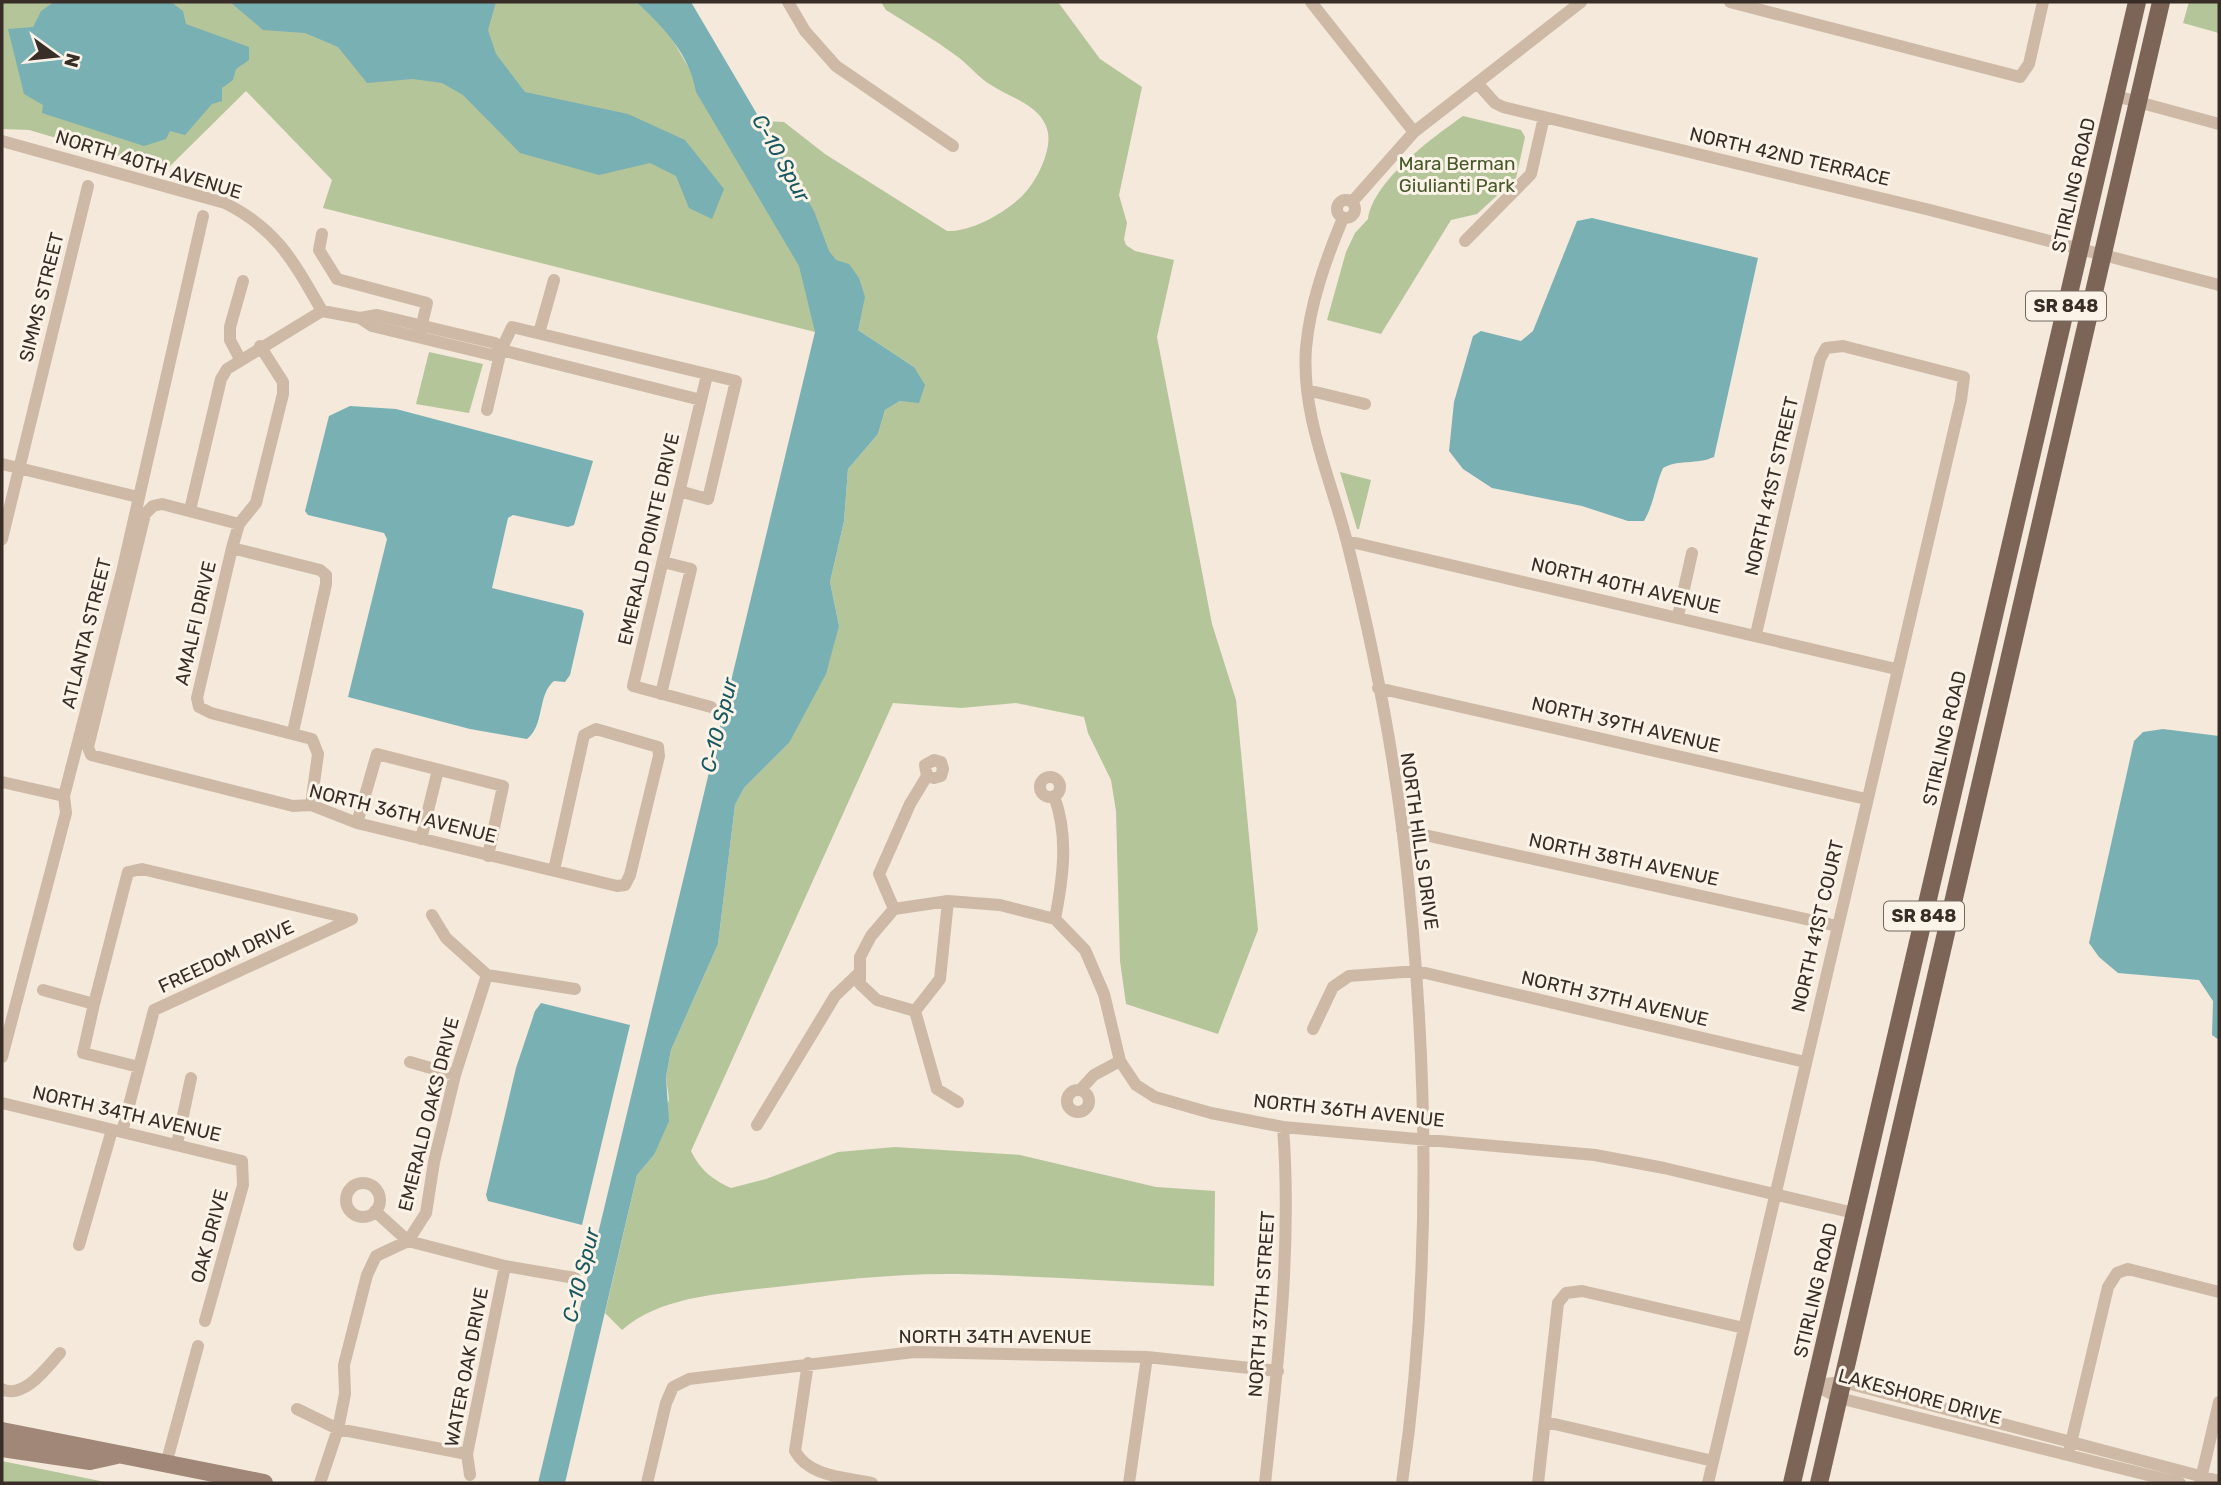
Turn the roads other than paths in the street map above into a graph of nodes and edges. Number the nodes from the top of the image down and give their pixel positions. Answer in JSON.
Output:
{"nodes":[{"id":1,"x":788,"y":2,"type":"edge"},
{"id":2,"x":1311,"y":2,"type":"edge"},
{"id":3,"x":1581,"y":2,"type":"edge"},
{"id":4,"x":1730,"y":2,"type":"edge"},
{"id":5,"x":2043,"y":2,"type":"edge"},
{"id":6,"x":2137,"y":2,"type":"edge"},
{"id":7,"x":2161,"y":2,"type":"edge"},
{"id":8,"x":1478,"y":84,"type":"junction"},
{"id":9,"x":2116,"y":96,"type":"junction"},
{"id":10,"x":2138,"y":102,"type":"junction"},
{"id":11,"x":1544,"y":117,"type":"junction"},
{"id":12,"x":2219,"y":124,"type":"edge"},
{"id":13,"x":1414,"y":132,"type":"junction"},
{"id":14,"x":2,"y":141,"type":"edge"},
{"id":15,"x":953,"y":146,"type":"dead end"},
{"id":16,"x":88,"y":186,"type":"dead end"},
{"id":17,"x":203,"y":216,"type":"dead end"},
{"id":18,"x":322,"y":234,"type":"dead end"},
{"id":19,"x":1465,"y":241,"type":"dead end"},
{"id":20,"x":2080,"y":247,"type":"junction"},
{"id":21,"x":2102,"y":253,"type":"junction"},
{"id":22,"x":554,"y":280,"type":"dead end"},
{"id":23,"x":243,"y":281,"type":"dead end"},
{"id":24,"x":2219,"y":285,"type":"edge"},
{"id":25,"x":322,"y":311,"type":"junction"},
{"id":26,"x":421,"y":332,"type":"junction"},
{"id":27,"x":539,"y":333,"type":"junction"},
{"id":28,"x":260,"y":346,"type":"junction"},
{"id":29,"x":501,"y":350,"type":"junction"},
{"id":30,"x":240,"y":359,"type":"junction"},
{"id":31,"x":707,"y":375,"type":"junction"},
{"id":32,"x":1964,"y":377,"type":"joint"},
{"id":33,"x":1307,"y":390,"type":"junction"},
{"id":34,"x":701,"y":400,"type":"junction"},
{"id":35,"x":1365,"y":404,"type":"dead end"},
{"id":36,"x":487,"y":410,"type":"dead end"},
{"id":37,"x":2,"y":464,"type":"edge"},
{"id":38,"x":19,"y":468,"type":"junction"},
{"id":39,"x":679,"y":492,"type":"junction"},
{"id":40,"x":138,"y":497,"type":"junction"},
{"id":41,"x":190,"y":510,"type":"junction"},
{"id":42,"x":239,"y":524,"type":"junction"},
{"id":43,"x":2,"y":539,"type":"edge"},
{"id":44,"x":1347,"y":541,"type":"junction"},
{"id":45,"x":232,"y":548,"type":"junction"},
{"id":46,"x":1692,"y":553,"type":"dead end"},
{"id":47,"x":663,"y":562,"type":"junction"},
{"id":48,"x":1678,"y":616,"type":"junction"},
{"id":49,"x":1993,"y":619,"type":"junction"},
{"id":50,"x":2016,"y":625,"type":"junction"},
{"id":51,"x":1756,"y":635,"type":"junction"},
{"id":52,"x":1896,"y":669,"type":"junction"},
{"id":53,"x":1378,"y":688,"type":"junction"},
{"id":54,"x":661,"y":694,"type":"junction"},
{"id":55,"x":711,"y":707,"type":"dead end"},
{"id":56,"x":293,"y":732,"type":"junction"},
{"id":57,"x":1961,"y":758,"type":"junction"},
{"id":58,"x":438,"y":770,"type":"junction"},
{"id":59,"x":927,"y":776,"type":"dead end"},
{"id":60,"x":2,"y":782,"type":"edge"},
{"id":61,"x":1977,"y":792,"type":"junction"},
{"id":62,"x":64,"y":796,"type":"junction"},
{"id":63,"x":1055,"y":796,"type":"dead end"},
{"id":64,"x":1866,"y":799,"type":"junction"},
{"id":65,"x":311,"y":806,"type":"junction"},
{"id":66,"x":357,"y":823,"type":"junction"},
{"id":67,"x":1402,"y":830,"type":"junction"},
{"id":68,"x":422,"y":839,"type":"junction"},
{"id":69,"x":488,"y":856,"type":"junction"},
{"id":70,"x":554,"y":870,"type":"junction"},
{"id":71,"x":948,"y":901,"type":"junction"},
{"id":72,"x":894,"y":909,"type":"junction"},
{"id":73,"x":432,"y":915,"type":"dead end"},
{"id":74,"x":1055,"y":919,"type":"junction"},
{"id":75,"x":1837,"y":926,"type":"junction"},
{"id":76,"x":1417,"y":971,"type":"junction"},
{"id":77,"x":858,"y":974,"type":"junction"},
{"id":78,"x":486,"y":975,"type":"junction"},
{"id":79,"x":575,"y":989,"type":"dead end"},
{"id":80,"x":43,"y":990,"type":"dead end"},
{"id":81,"x":94,"y":1004,"type":"junction"},
{"id":82,"x":915,"y":1011,"type":"junction"},
{"id":83,"x":1313,"y":1029,"type":"dead end"},
{"id":84,"x":2,"y":1057,"type":"edge"},
{"id":85,"x":1120,"y":1061,"type":"junction"},
{"id":86,"x":410,"y":1062,"type":"dead end"},
{"id":87,"x":1805,"y":1062,"type":"junction"},
{"id":88,"x":139,"y":1067,"type":"junction"},
{"id":89,"x":455,"y":1074,"type":"junction"},
{"id":90,"x":191,"y":1078,"type":"dead end"},
{"id":91,"x":1080,"y":1090,"type":"dead end"},
{"id":92,"x":958,"y":1102,"type":"dead end"},
{"id":93,"x":2,"y":1103,"type":"edge"},
{"id":94,"x":757,"y":1125,"type":"dead end"},
{"id":95,"x":1283,"y":1127,"type":"junction"},
{"id":96,"x":117,"y":1131,"type":"junction"},
{"id":97,"x":1423,"y":1137,"type":"junction"},
{"id":98,"x":177,"y":1144,"type":"junction"},
{"id":99,"x":242,"y":1161,"type":"joint"},
{"id":100,"x":1863,"y":1175,"type":"junction"},
{"id":101,"x":1775,"y":1194,"type":"junction"},
{"id":102,"x":375,"y":1211,"type":"dead end"},
{"id":103,"x":1854,"y":1213,"type":"junction"},
{"id":104,"x":1881,"y":1217,"type":"junction"},
{"id":105,"x":408,"y":1241,"type":"junction"},
{"id":106,"x":79,"y":1245,"type":"dead end"},
{"id":107,"x":506,"y":1266,"type":"junction"},
{"id":108,"x":575,"y":1278,"type":"dead end"},
{"id":109,"x":2219,"y":1292,"type":"edge"},
{"id":110,"x":205,"y":1321,"type":"dead end"},
{"id":111,"x":1744,"y":1328,"type":"junction"},
{"id":112,"x":198,"y":1346,"type":"dead end"},
{"id":113,"x":60,"y":1353,"type":"dead end"},
{"id":114,"x":1147,"y":1357,"type":"junction"},
{"id":115,"x":808,"y":1363,"type":"junction"},
{"id":116,"x":1278,"y":1371,"type":"junction"},
{"id":117,"x":1815,"y":1385,"type":"junction"},
{"id":118,"x":2,"y":1389,"type":"edge"},
{"id":119,"x":1841,"y":1390,"type":"junction"},
{"id":120,"x":2219,"y":1402,"type":"edge"},
{"id":121,"x":297,"y":1409,"type":"dead end"},
{"id":122,"x":1546,"y":1422,"type":"junction"},
{"id":123,"x":2013,"y":1426,"type":"junction"},
{"id":124,"x":338,"y":1429,"type":"junction"},
{"id":125,"x":2,"y":1431,"type":"edge"},
{"id":126,"x":2010,"y":1440,"type":"junction"},
{"id":127,"x":2,"y":1448,"type":"edge"},
{"id":128,"x":2070,"y":1448,"type":"junction"},
{"id":129,"x":124,"y":1454,"type":"junction"},
{"id":130,"x":467,"y":1454,"type":"junction"},
{"id":131,"x":1713,"y":1461,"type":"junction"},
{"id":132,"x":166,"y":1464,"type":"junction"},
{"id":133,"x":470,"y":1475,"type":"dead end"},
{"id":134,"x":2200,"y":1480,"type":"edge"},
{"id":135,"x":2219,"y":1481,"type":"edge"},
{"id":136,"x":264,"y":1483,"type":"edge"},
{"id":137,"x":320,"y":1483,"type":"edge"},
{"id":138,"x":647,"y":1483,"type":"edge"},
{"id":139,"x":872,"y":1483,"type":"edge"},
{"id":140,"x":1129,"y":1483,"type":"edge"},
{"id":141,"x":1265,"y":1483,"type":"edge"},
{"id":142,"x":1402,"y":1483,"type":"edge"},
{"id":143,"x":1538,"y":1483,"type":"edge"},
{"id":144,"x":1707,"y":1483,"type":"edge"},
{"id":145,"x":1792,"y":1483,"type":"edge"},
{"id":146,"x":1819,"y":1483,"type":"edge"},
{"id":147,"x":2180,"y":1483,"type":"edge"}],
"edges":[{"from":1,"to":15,"type":"street"},
{"from":2,"to":13,"type":"street"},
{"from":3,"to":8,"type":"street"},
{"from":4,"to":5,"type":"street"},
{"from":6,"to":9,"type":"main road","name":"STIRLING ROAD","number":"SR 848"},
{"from":7,"to":10,"type":"main road","number":"SR 848"},
{"from":8,"to":11,"type":"street","name":"NORTH 42ND TERRACE"},
{"from":8,"to":13,"type":"street"},
{"from":9,"to":10,"type":"street"},
{"from":9,"to":20,"type":"main road","name":"STIRLING ROAD","number":"SR 848"},
{"from":10,"to":12,"type":"street"},
{"from":10,"to":21,"type":"main road","number":"SR 848"},
{"from":11,"to":19,"type":"street"},
{"from":11,"to":20,"type":"street","name":"NORTH 42ND TERRACE"},
{"from":13,"to":33,"type":"street","name":"NORTH HILLS DRIVE"},
{"from":14,"to":25,"type":"street","name":"NORTH 40TH AVENUE"},
{"from":16,"to":38,"type":"street","name":"SIMMS STREET"},
{"from":17,"to":40,"type":"street","name":"ATLANTA STREET"},
{"from":18,"to":26,"type":"street"},
{"from":20,"to":21,"type":"street","name":"NORTH 42ND TERRACE"},
{"from":20,"to":49,"type":"main road","name":"STIRLING ROAD","number":"SR 848"},
{"from":21,"to":24,"type":"street","name":"NORTH 42ND TERRACE"},
{"from":21,"to":50,"type":"main road","number":"SR 848"},
{"from":22,"to":27,"type":"street"},
{"from":23,"to":30,"type":"street"},
{"from":25,"to":26,"type":"street"},
{"from":25,"to":28,"type":"street"},
{"from":26,"to":29,"type":"street"},
{"from":27,"to":29,"type":"street"},
{"from":27,"to":31,"type":"street"},
{"from":28,"to":30,"type":"street"},
{"from":28,"to":42,"type":"street","name":"AMALFI DRIVE"},
{"from":29,"to":34,"type":"street"},
{"from":29,"to":36,"type":"street"},
{"from":30,"to":41,"type":"street"},
{"from":31,"to":34,"type":"street","name":"EMERALD POINTE DRIVE"},
{"from":31,"to":39,"type":"street"},
{"from":32,"to":51,"type":"street","name":"NORTH 41ST STREET"},
{"from":32,"to":52,"type":"street","name":"NORTH 41ST COURT"},
{"from":33,"to":35,"type":"street"},
{"from":33,"to":44,"type":"street","name":"NORTH HILLS DRIVE"},
{"from":34,"to":39,"type":"street","name":"EMERALD POINTE DRIVE"},
{"from":37,"to":38,"type":"street"},
{"from":38,"to":40,"type":"street"},
{"from":38,"to":43,"type":"street","name":"SIMMS STREET"},
{"from":39,"to":47,"type":"street","name":"EMERALD POINTE DRIVE"},
{"from":40,"to":62,"type":"street","name":"ATLANTA STREET"},
{"from":41,"to":42,"type":"street"},
{"from":41,"to":65,"type":"street","name":"NORTH 36TH AVENUE"},
{"from":42,"to":45,"type":"street","name":"AMALFI DRIVE"},
{"from":44,"to":48,"type":"street","name":"NORTH 40TH AVENUE"},
{"from":44,"to":53,"type":"street","name":"NORTH HILLS DRIVE"},
{"from":45,"to":56,"type":"street"},
{"from":45,"to":56,"type":"street","name":"AMALFI DRIVE"},
{"from":46,"to":48,"type":"street"},
{"from":47,"to":54,"type":"street","name":"EMERALD POINTE DRIVE"},
{"from":47,"to":54,"type":"street"},
{"from":48,"to":51,"type":"street","name":"NORTH 40TH AVENUE"},
{"from":49,"to":50,"type":"main road"},
{"from":49,"to":57,"type":"main road","name":"STIRLING ROAD","number":"SR 848"},
{"from":50,"to":61,"type":"main road","number":"SR 848"},
{"from":51,"to":52,"type":"street","name":"NORTH 40TH AVENUE"},
{"from":52,"to":64,"type":"street","name":"NORTH 41ST COURT"},
{"from":53,"to":64,"type":"street","name":"NORTH 39TH AVENUE"},
{"from":53,"to":67,"type":"street","name":"NORTH HILLS DRIVE"},
{"from":54,"to":55,"type":"street"},
{"from":56,"to":65,"type":"street"},
{"from":57,"to":61,"type":"main road"},
{"from":57,"to":100,"type":"main road","name":"STIRLING ROAD","number":"SR 848"},
{"from":58,"to":66,"type":"street"},
{"from":58,"to":68,"type":"street"},
{"from":58,"to":69,"type":"street"},
{"from":59,"to":72,"type":"street"},
{"from":60,"to":62,"type":"street"},
{"from":61,"to":104,"type":"main road","number":"SR 848"},
{"from":62,"to":84,"type":"street","name":"ATLANTA STREET"},
{"from":63,"to":74,"type":"street"},
{"from":64,"to":75,"type":"street","name":"NORTH 41ST COURT"},
{"from":65,"to":66,"type":"street","name":"NORTH 36TH AVENUE"},
{"from":66,"to":68,"type":"street","name":"NORTH 36TH AVENUE"},
{"from":67,"to":75,"type":"street","name":"NORTH 38TH AVENUE"},
{"from":67,"to":76,"type":"street","name":"NORTH HILLS DRIVE"},
{"from":68,"to":69,"type":"street","name":"NORTH 36TH AVENUE"},
{"from":69,"to":70,"type":"street","name":"NORTH 36TH AVENUE"},
{"from":70,"to":70,"type":"street","name":"NORTH 36TH AVENUE"},
{"from":71,"to":72,"type":"street"},
{"from":71,"to":74,"type":"street"},
{"from":71,"to":82,"type":"street"},
{"from":72,"to":77,"type":"street"},
{"from":73,"to":78,"type":"street"},
{"from":74,"to":85,"type":"street","name":"NORTH 36TH AVENUE"},
{"from":75,"to":87,"type":"street","name":"NORTH 41ST COURT"},
{"from":76,"to":83,"type":"street","name":"NORTH 37TH AVENUE"},
{"from":76,"to":87,"type":"street","name":"NORTH 37TH AVENUE"},
{"from":76,"to":97,"type":"street","name":"NORTH HILLS DRIVE"},
{"from":77,"to":82,"type":"street"},
{"from":77,"to":94,"type":"street"},
{"from":78,"to":79,"type":"street"},
{"from":78,"to":89,"type":"street","name":"EMERALD OAKS DRIVE"},
{"from":80,"to":81,"type":"street"},
{"from":81,"to":88,"type":"street"},
{"from":81,"to":88,"type":"street","name":"FREEDOM DRIVE"},
{"from":82,"to":92,"type":"street"},
{"from":85,"to":91,"type":"street"},
{"from":85,"to":95,"type":"street","name":"NORTH 36TH AVENUE"},
{"from":86,"to":89,"type":"street"},
{"from":87,"to":101,"type":"street","name":"NORTH 41ST COURT"},
{"from":88,"to":96,"type":"street","name":"FREEDOM DRIVE"},
{"from":89,"to":105,"type":"street","name":"EMERALD OAKS DRIVE"},
{"from":90,"to":98,"type":"street"},
{"from":93,"to":96,"type":"street","name":"NORTH 34TH AVENUE"},
{"from":95,"to":97,"type":"street","name":"NORTH 36TH AVENUE"},
{"from":95,"to":116,"type":"street","name":"NORTH 37TH STREET"},
{"from":96,"to":98,"type":"street","name":"NORTH 34TH AVENUE"},
{"from":96,"to":106,"type":"street","name":"FREEDOM DRIVE"},
{"from":97,"to":101,"type":"street","name":"NORTH 36TH AVENUE"},
{"from":97,"to":142,"type":"street","name":"NORTH HILLS DRIVE"},
{"from":98,"to":99,"type":"street","name":"NORTH 34TH AVENUE"},
{"from":99,"to":110,"type":"street","name":"OAK DRIVE"},
{"from":100,"to":103,"type":"main road","name":"STIRLING ROAD","number":"SR 848"},
{"from":100,"to":104,"type":"main road"},
{"from":101,"to":103,"type":"street","name":"NORTH 36TH AVENUE"},
{"from":101,"to":111,"type":"street","name":"NORTH 41ST COURT"},
{"from":102,"to":105,"type":"street"},
{"from":103,"to":117,"type":"main road","name":"STIRLING ROAD","number":"SR 848"},
{"from":104,"to":119,"type":"main road","number":"SR 848"},
{"from":105,"to":107,"type":"street"},
{"from":105,"to":124,"type":"street","name":"EMERALD OAKS DRIVE"},
{"from":107,"to":108,"type":"street"},
{"from":107,"to":130,"type":"street","name":"WATER OAK DRIVE"},
{"from":109,"to":128,"type":"street"},
{"from":111,"to":122,"type":"street"},
{"from":111,"to":131,"type":"street","name":"NORTH 41ST COURT"},
{"from":112,"to":132,"type":"street"},
{"from":113,"to":118,"type":"street"},
{"from":114,"to":115,"type":"street","name":"NORTH 34TH AVENUE"},
{"from":114,"to":116,"type":"street","name":"NORTH 34TH AVENUE"},
{"from":114,"to":140,"type":"street"},
{"from":115,"to":138,"type":"street","name":"NORTH 34TH AVENUE"},
{"from":115,"to":139,"type":"street"},
{"from":116,"to":141,"type":"street","name":"NORTH 37TH STREET"},
{"from":117,"to":119,"type":"street","name":"LAKESHORE DRIVE"},
{"from":117,"to":145,"type":"main road","name":"STIRLING ROAD","number":"SR 848"},
{"from":119,"to":123,"type":"street","name":"LAKESHORE DRIVE"},
{"from":119,"to":126,"type":"street","name":"LAKESHORE DRIVE"},
{"from":119,"to":146,"type":"main road","number":"SR 848"},
{"from":120,"to":134,"type":"street"},
{"from":121,"to":124,"type":"street"},
{"from":122,"to":131,"type":"street"},
{"from":122,"to":143,"type":"street"},
{"from":123,"to":126,"type":"street","name":"LAKESHORE DRIVE"},
{"from":123,"to":128,"type":"street","name":"LAKESHORE DRIVE"},
{"from":124,"to":130,"type":"street"},
{"from":124,"to":137,"type":"street","name":"EMERALD OAKS DRIVE"},
{"from":125,"to":129,"type":"street"},
{"from":126,"to":128,"type":"street","name":"LAKESHORE DRIVE"},
{"from":127,"to":129,"type":"street"},
{"from":128,"to":134,"type":"street","name":"LAKESHORE DRIVE"},
{"from":128,"to":147,"type":"street","name":"LAKESHORE DRIVE"},
{"from":129,"to":132,"type":"street"},
{"from":130,"to":133,"type":"street","name":"WATER OAK DRIVE"},
{"from":131,"to":144,"type":"street","name":"NORTH 41ST COURT"},
{"from":132,"to":136,"type":"street"},
{"from":134,"to":135,"type":"street","name":"LAKESHORE DRIVE"}]}
